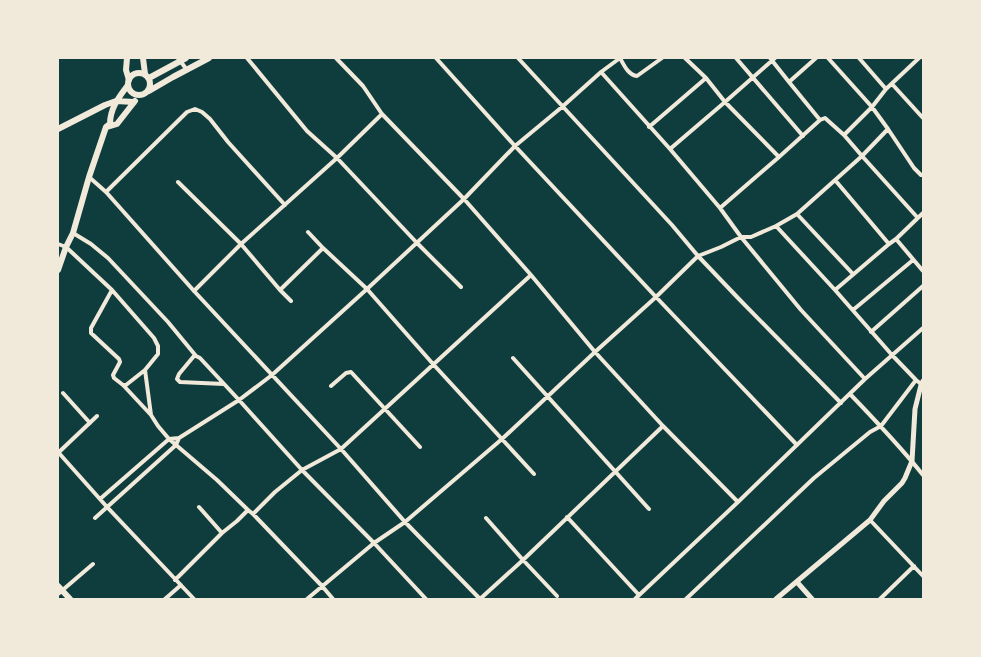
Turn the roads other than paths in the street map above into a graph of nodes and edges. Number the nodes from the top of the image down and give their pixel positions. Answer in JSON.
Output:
{"nodes":[{"id":1,"x":127,"y":58,"type":"edge"},
{"id":2,"x":143,"y":58,"type":"edge"},
{"id":3,"x":209,"y":58,"type":"edge"},
{"id":4,"x":247,"y":58,"type":"edge"},
{"id":5,"x":336,"y":58,"type":"edge"},
{"id":6,"x":436,"y":58,"type":"edge"},
{"id":7,"x":518,"y":58,"type":"edge"},
{"id":8,"x":620,"y":58,"type":"edge"},
{"id":9,"x":662,"y":58,"type":"edge"},
{"id":10,"x":685,"y":58,"type":"edge"},
{"id":11,"x":736,"y":58,"type":"edge"},
{"id":12,"x":816,"y":58,"type":"edge"},
{"id":13,"x":828,"y":58,"type":"edge"},
{"id":14,"x":859,"y":58,"type":"edge"},
{"id":15,"x":920,"y":58,"type":"edge"},
{"id":16,"x":182,"y":59,"type":"edge"},
{"id":17,"x":772,"y":59,"type":"edge"},
{"id":18,"x":187,"y":70,"type":"junction"},
{"id":19,"x":602,"y":72,"type":"junction"},
{"id":20,"x":147,"y":76,"type":"junction"},
{"id":21,"x":753,"y":77,"type":"junction"},
{"id":22,"x":706,"y":78,"type":"junction"},
{"id":23,"x":128,"y":82,"type":"junction"},
{"id":24,"x":788,"y":82,"type":"junction"},
{"id":25,"x":892,"y":84,"type":"junction"},
{"id":26,"x":886,"y":89,"type":"junction"},
{"id":27,"x":149,"y":91,"type":"junction"},
{"id":28,"x":139,"y":96,"type":"junction"},
{"id":29,"x":116,"y":101,"type":"junction"},
{"id":30,"x":134,"y":102,"type":"junction"},
{"id":31,"x":725,"y":102,"type":"junction"},
{"id":32,"x":562,"y":107,"type":"junction"},
{"id":33,"x":872,"y":107,"type":"junction"},
{"id":34,"x":382,"y":114,"type":"junction"},
{"id":35,"x":923,"y":118,"type":"edge"},
{"id":36,"x":820,"y":120,"type":"junction"},
{"id":37,"x":106,"y":127,"type":"junction"},
{"id":38,"x":649,"y":127,"type":"junction"},
{"id":39,"x":58,"y":129,"type":"edge"},
{"id":40,"x":888,"y":129,"type":"junction"},
{"id":41,"x":844,"y":135,"type":"junction"},
{"id":42,"x":803,"y":136,"type":"junction"},
{"id":43,"x":515,"y":146,"type":"junction"},
{"id":44,"x":670,"y":149,"type":"junction"},
{"id":45,"x":862,"y":156,"type":"junction"},
{"id":46,"x":779,"y":157,"type":"junction"},
{"id":47,"x":337,"y":158,"type":"junction"},
{"id":48,"x":923,"y":175,"type":"edge"},
{"id":49,"x":89,"y":177,"type":"junction"},
{"id":50,"x":836,"y":180,"type":"junction"},
{"id":51,"x":178,"y":182,"type":"dead end"},
{"id":52,"x":106,"y":192,"type":"junction"},
{"id":53,"x":464,"y":199,"type":"junction"},
{"id":54,"x":285,"y":206,"type":"junction"},
{"id":55,"x":720,"y":208,"type":"junction"},
{"id":56,"x":797,"y":214,"type":"junction"},
{"id":57,"x":923,"y":214,"type":"edge"},
{"id":58,"x":917,"y":217,"type":"junction"},
{"id":59,"x":776,"y":226,"type":"junction"},
{"id":60,"x":308,"y":232,"type":"dead end"},
{"id":61,"x":73,"y":233,"type":"junction"},
{"id":62,"x":741,"y":237,"type":"junction"},
{"id":63,"x":896,"y":239,"type":"junction"},
{"id":64,"x":417,"y":243,"type":"junction"},
{"id":65,"x":58,"y":244,"type":"edge"},
{"id":66,"x":241,"y":244,"type":"junction"},
{"id":67,"x":889,"y":244,"type":"junction"},
{"id":68,"x":66,"y":247,"type":"junction"},
{"id":69,"x":323,"y":248,"type":"junction"},
{"id":70,"x":698,"y":256,"type":"junction"},
{"id":71,"x":913,"y":260,"type":"junction"},
{"id":72,"x":58,"y":270,"type":"edge"},
{"id":73,"x":923,"y":271,"type":"edge"},
{"id":74,"x":853,"y":274,"type":"junction"},
{"id":75,"x":531,"y":275,"type":"junction"},
{"id":76,"x":923,"y":286,"type":"edge"},
{"id":77,"x":460,"y":287,"type":"dead end"},
{"id":78,"x":367,"y":289,"type":"junction"},
{"id":79,"x":112,"y":290,"type":"junction"},
{"id":80,"x":280,"y":290,"type":"junction"},
{"id":81,"x":835,"y":290,"type":"junction"},
{"id":82,"x":194,"y":291,"type":"junction"},
{"id":83,"x":656,"y":297,"type":"junction"},
{"id":84,"x":291,"y":300,"type":"dead end"},
{"id":85,"x":853,"y":310,"type":"junction"},
{"id":86,"x":923,"y":328,"type":"edge"},
{"id":87,"x":871,"y":332,"type":"junction"},
{"id":88,"x":595,"y":352,"type":"junction"},
{"id":89,"x":892,"y":355,"type":"junction"},
{"id":90,"x":196,"y":356,"type":"junction"},
{"id":91,"x":513,"y":358,"type":"dead end"},
{"id":92,"x":433,"y":364,"type":"junction"},
{"id":93,"x":145,"y":370,"type":"junction"},
{"id":94,"x":272,"y":375,"type":"junction"},
{"id":95,"x":865,"y":379,"type":"junction"},
{"id":96,"x":916,"y":380,"type":"junction"},
{"id":97,"x":224,"y":384,"type":"junction"},
{"id":98,"x":922,"y":384,"type":"edge"},
{"id":99,"x":123,"y":385,"type":"junction"},
{"id":100,"x":331,"y":386,"type":"dead end"},
{"id":101,"x":63,"y":393,"type":"dead end"},
{"id":102,"x":850,"y":394,"type":"junction"},
{"id":103,"x":547,"y":397,"type":"junction"},
{"id":104,"x":239,"y":400,"type":"junction"},
{"id":105,"x":841,"y":402,"type":"junction"},
{"id":106,"x":385,"y":409,"type":"junction"},
{"id":107,"x":151,"y":415,"type":"junction"},
{"id":108,"x":97,"y":416,"type":"dead end"},
{"id":109,"x":90,"y":423,"type":"junction"},
{"id":110,"x":663,"y":426,"type":"junction"},
{"id":111,"x":881,"y":426,"type":"junction"},
{"id":112,"x":179,"y":438,"type":"junction"},
{"id":113,"x":169,"y":439,"type":"junction"},
{"id":114,"x":502,"y":439,"type":"junction"},
{"id":115,"x":176,"y":445,"type":"junction"},
{"id":116,"x":797,"y":445,"type":"junction"},
{"id":117,"x":420,"y":447,"type":"dead end"},
{"id":118,"x":341,"y":449,"type":"junction"},
{"id":119,"x":58,"y":452,"type":"edge"},
{"id":120,"x":912,"y":461,"type":"junction"},
{"id":121,"x":302,"y":470,"type":"junction"},
{"id":122,"x":615,"y":471,"type":"junction"},
{"id":123,"x":534,"y":474,"type":"dead end"},
{"id":124,"x":923,"y":475,"type":"edge"},
{"id":125,"x":100,"y":499,"type":"junction"},
{"id":126,"x":738,"y":502,"type":"junction"},
{"id":127,"x":108,"y":507,"type":"junction"},
{"id":128,"x":199,"y":507,"type":"dead end"},
{"id":129,"x":649,"y":509,"type":"dead end"},
{"id":130,"x":248,"y":510,"type":"junction"},
{"id":131,"x":253,"y":514,"type":"junction"},
{"id":132,"x":567,"y":517,"type":"junction"},
{"id":133,"x":95,"y":518,"type":"dead end"},
{"id":134,"x":486,"y":518,"type":"dead end"},
{"id":135,"x":870,"y":520,"type":"junction"},
{"id":136,"x":405,"y":522,"type":"junction"},
{"id":137,"x":222,"y":533,"type":"junction"},
{"id":138,"x":374,"y":543,"type":"junction"},
{"id":139,"x":523,"y":560,"type":"junction"},
{"id":140,"x":93,"y":564,"type":"dead end"},
{"id":141,"x":914,"y":566,"type":"junction"},
{"id":142,"x":922,"y":573,"type":"edge"},
{"id":143,"x":175,"y":580,"type":"junction"},
{"id":144,"x":797,"y":582,"type":"junction"},
{"id":145,"x":181,"y":585,"type":"junction"},
{"id":146,"x":322,"y":586,"type":"junction"},
{"id":147,"x":59,"y":590,"type":"edge"},
{"id":148,"x":639,"y":595,"type":"junction"},
{"id":149,"x":557,"y":596,"type":"dead end"},
{"id":150,"x":70,"y":599,"type":"edge"},
{"id":151,"x":165,"y":599,"type":"edge"},
{"id":152,"x":194,"y":599,"type":"edge"},
{"id":153,"x":307,"y":599,"type":"edge"},
{"id":154,"x":334,"y":599,"type":"edge"},
{"id":155,"x":426,"y":599,"type":"edge"},
{"id":156,"x":480,"y":599,"type":"edge"},
{"id":157,"x":635,"y":599,"type":"edge"},
{"id":158,"x":686,"y":599,"type":"edge"},
{"id":159,"x":776,"y":599,"type":"edge"},
{"id":160,"x":812,"y":599,"type":"edge"},
{"id":161,"x":880,"y":599,"type":"edge"}],
"edges":[{"from":1,"to":23,"type":"main road"},
{"from":2,"to":20,"type":"main road"},
{"from":3,"to":18,"type":"main road"},
{"from":4,"to":47,"type":"street"},
{"from":5,"to":34,"type":"street"},
{"from":6,"to":43,"type":"street"},
{"from":7,"to":32,"type":"street"},
{"from":8,"to":9,"type":"street"},
{"from":8,"to":19,"type":"street"},
{"from":10,"to":22,"type":"street"},
{"from":11,"to":21,"type":"street"},
{"from":12,"to":24,"type":"street"},
{"from":13,"to":33,"type":"street"},
{"from":14,"to":26,"type":"street"},
{"from":15,"to":25,"type":"street"},
{"from":16,"to":18,"type":"street"},
{"from":16,"to":20,"type":"main road"},
{"from":17,"to":21,"type":"street"},
{"from":17,"to":24,"type":"street"},
{"from":18,"to":27,"type":"main road"},
{"from":19,"to":32,"type":"street"},
{"from":19,"to":38,"type":"street"},
{"from":20,"to":23,"type":"main road"},
{"from":20,"to":27,"type":"main road"},
{"from":21,"to":31,"type":"street"},
{"from":21,"to":42,"type":"street"},
{"from":22,"to":31,"type":"street"},
{"from":22,"to":38,"type":"street"},
{"from":23,"to":28,"type":"main road"},
{"from":23,"to":29,"type":"main road"},
{"from":24,"to":36,"type":"street"},
{"from":25,"to":26,"type":"street"},
{"from":25,"to":35,"type":"street"},
{"from":26,"to":33,"type":"street"},
{"from":27,"to":28,"type":"main road"},
{"from":28,"to":30,"type":"main road"},
{"from":29,"to":30,"type":"main road"},
{"from":29,"to":37,"type":"main road"},
{"from":29,"to":39,"type":"main road"},
{"from":30,"to":37,"type":"main road"},
{"from":31,"to":44,"type":"street"},
{"from":31,"to":46,"type":"street"},
{"from":32,"to":43,"type":"street"},
{"from":32,"to":70,"type":"street"},
{"from":33,"to":40,"type":"street"},
{"from":33,"to":41,"type":"street"},
{"from":34,"to":47,"type":"street"},
{"from":34,"to":53,"type":"street"},
{"from":36,"to":41,"type":"street"},
{"from":36,"to":42,"type":"street"},
{"from":37,"to":49,"type":"main road"},
{"from":38,"to":44,"type":"street"},
{"from":40,"to":45,"type":"street"},
{"from":40,"to":48,"type":"street"},
{"from":41,"to":45,"type":"street"},
{"from":42,"to":46,"type":"street"},
{"from":43,"to":53,"type":"street"},
{"from":43,"to":83,"type":"street"},
{"from":44,"to":55,"type":"street"},
{"from":45,"to":50,"type":"street"},
{"from":45,"to":58,"type":"street"},
{"from":46,"to":55,"type":"street"},
{"from":47,"to":54,"type":"street"},
{"from":47,"to":64,"type":"street"},
{"from":49,"to":52,"type":"street"},
{"from":49,"to":61,"type":"main road"},
{"from":50,"to":56,"type":"street"},
{"from":50,"to":67,"type":"street"},
{"from":51,"to":66,"type":"street"},
{"from":52,"to":54,"type":"street"},
{"from":52,"to":82,"type":"street"},
{"from":53,"to":64,"type":"street"},
{"from":53,"to":75,"type":"street"},
{"from":54,"to":66,"type":"street"},
{"from":55,"to":62,"type":"street"},
{"from":56,"to":59,"type":"street"},
{"from":56,"to":74,"type":"street"},
{"from":57,"to":58,"type":"street"},
{"from":58,"to":63,"type":"street"},
{"from":59,"to":62,"type":"street"},
{"from":59,"to":81,"type":"street"},
{"from":60,"to":69,"type":"street"},
{"from":61,"to":68,"type":"main road"},
{"from":61,"to":90,"type":"street"},
{"from":62,"to":70,"type":"street"},
{"from":62,"to":95,"type":"street"},
{"from":63,"to":67,"type":"street"},
{"from":63,"to":71,"type":"street"},
{"from":64,"to":77,"type":"street"},
{"from":64,"to":78,"type":"street"},
{"from":65,"to":68,"type":"street"},
{"from":66,"to":80,"type":"street"},
{"from":66,"to":82,"type":"street"},
{"from":67,"to":74,"type":"street"},
{"from":68,"to":72,"type":"main road"},
{"from":68,"to":79,"type":"street"},
{"from":69,"to":78,"type":"street"},
{"from":69,"to":80,"type":"street"},
{"from":70,"to":83,"type":"street"},
{"from":70,"to":105,"type":"street"},
{"from":71,"to":73,"type":"street"},
{"from":71,"to":85,"type":"street"},
{"from":74,"to":81,"type":"street"},
{"from":75,"to":88,"type":"street"},
{"from":75,"to":92,"type":"street"},
{"from":76,"to":87,"type":"street"},
{"from":78,"to":92,"type":"street"},
{"from":78,"to":94,"type":"street"},
{"from":79,"to":93,"type":"street"},
{"from":79,"to":99,"type":"street"},
{"from":80,"to":84,"type":"street"},
{"from":81,"to":85,"type":"street"},
{"from":82,"to":94,"type":"street"},
{"from":83,"to":88,"type":"street"},
{"from":83,"to":116,"type":"street"},
{"from":85,"to":87,"type":"street"},
{"from":86,"to":89,"type":"street"},
{"from":87,"to":89,"type":"street"},
{"from":88,"to":103,"type":"street"},
{"from":88,"to":110,"type":"street"},
{"from":89,"to":95,"type":"street"},
{"from":89,"to":96,"type":"street"},
{"from":90,"to":97,"type":"street"},
{"from":90,"to":97,"type":"street"},
{"from":91,"to":103,"type":"street"},
{"from":92,"to":106,"type":"street"},
{"from":92,"to":114,"type":"street"},
{"from":93,"to":99,"type":"street"},
{"from":93,"to":107,"type":"street"},
{"from":94,"to":104,"type":"street"},
{"from":94,"to":118,"type":"street"},
{"from":95,"to":102,"type":"street"},
{"from":96,"to":98,"type":"street"},
{"from":96,"to":111,"type":"street"},
{"from":97,"to":104,"type":"street"},
{"from":98,"to":120,"type":"street"},
{"from":99,"to":107,"type":"street"},
{"from":100,"to":106,"type":"street"},
{"from":101,"to":109,"type":"street"},
{"from":102,"to":105,"type":"street"},
{"from":102,"to":111,"type":"street"},
{"from":103,"to":114,"type":"street"},
{"from":103,"to":122,"type":"street"},
{"from":104,"to":112,"type":"street"},
{"from":104,"to":121,"type":"street"},
{"from":105,"to":116,"type":"street"},
{"from":106,"to":117,"type":"street"},
{"from":106,"to":118,"type":"street"},
{"from":107,"to":113,"type":"street"},
{"from":108,"to":109,"type":"street"},
{"from":109,"to":119,"type":"street"},
{"from":110,"to":122,"type":"street"},
{"from":110,"to":126,"type":"street"},
{"from":111,"to":120,"type":"street"},
{"from":111,"to":158,"type":"street"},
{"from":112,"to":113,"type":"street"},
{"from":112,"to":115,"type":"street"},
{"from":113,"to":115,"type":"street"},
{"from":113,"to":125,"type":"street"},
{"from":114,"to":123,"type":"street"},
{"from":114,"to":136,"type":"street"},
{"from":115,"to":127,"type":"street"},
{"from":115,"to":130,"type":"street"},
{"from":116,"to":126,"type":"street"},
{"from":118,"to":121,"type":"street"},
{"from":118,"to":136,"type":"street"},
{"from":119,"to":125,"type":"street"},
{"from":120,"to":124,"type":"street"},
{"from":120,"to":135,"type":"street"},
{"from":121,"to":131,"type":"street"},
{"from":121,"to":138,"type":"street"},
{"from":122,"to":129,"type":"street"},
{"from":122,"to":132,"type":"street"},
{"from":125,"to":127,"type":"street"},
{"from":126,"to":148,"type":"street"},
{"from":127,"to":133,"type":"street"},
{"from":127,"to":143,"type":"street"},
{"from":128,"to":137,"type":"street"},
{"from":130,"to":131,"type":"street"},
{"from":130,"to":137,"type":"street"},
{"from":131,"to":146,"type":"street"},
{"from":132,"to":139,"type":"street"},
{"from":132,"to":148,"type":"street"},
{"from":134,"to":139,"type":"street"},
{"from":135,"to":141,"type":"street"},
{"from":135,"to":144,"type":"street"},
{"from":136,"to":138,"type":"street"},
{"from":136,"to":156,"type":"street"},
{"from":137,"to":143,"type":"street"},
{"from":138,"to":146,"type":"street"},
{"from":138,"to":155,"type":"street"},
{"from":139,"to":149,"type":"street"},
{"from":139,"to":156,"type":"street"},
{"from":140,"to":147,"type":"street"},
{"from":141,"to":142,"type":"street"},
{"from":141,"to":161,"type":"street"},
{"from":143,"to":145,"type":"street"},
{"from":144,"to":159,"type":"street"},
{"from":144,"to":160,"type":"street"},
{"from":145,"to":151,"type":"street"},
{"from":145,"to":152,"type":"street"},
{"from":146,"to":153,"type":"street"},
{"from":146,"to":154,"type":"street"},
{"from":147,"to":150,"type":"main road"},
{"from":148,"to":157,"type":"street"}]}
